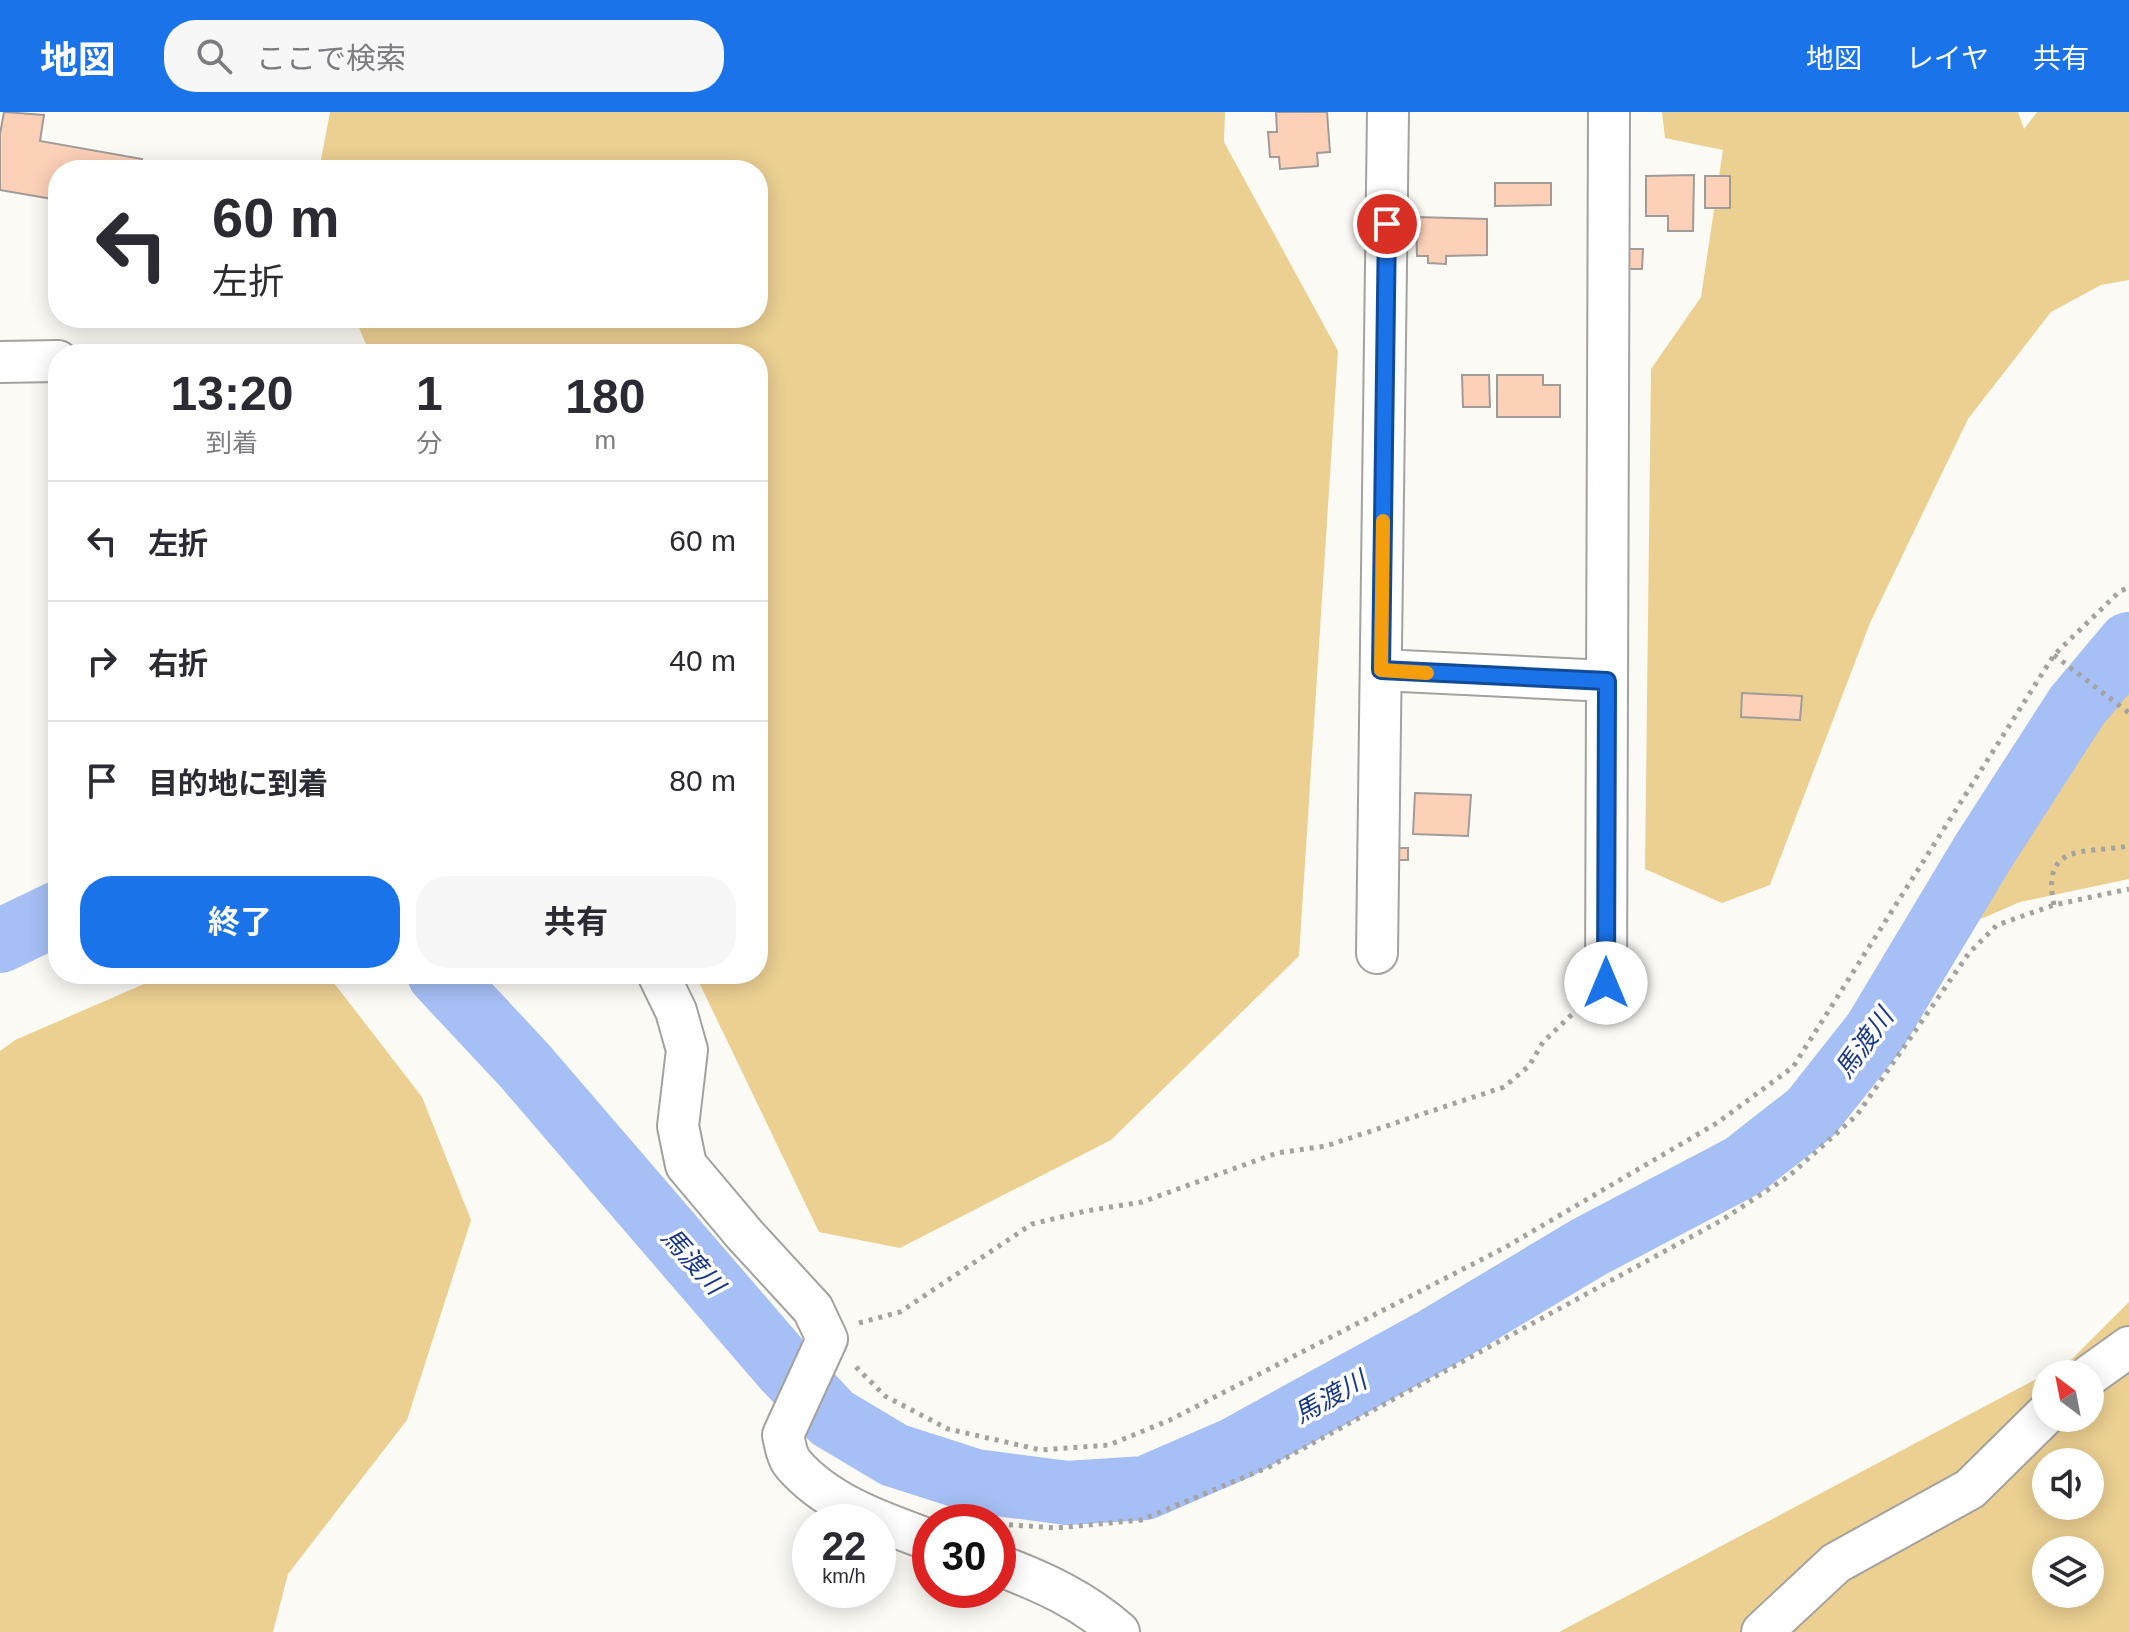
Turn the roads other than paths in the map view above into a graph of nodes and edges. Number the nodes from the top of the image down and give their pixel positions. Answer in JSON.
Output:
{"nodes":[{"id":1,"x":1388,"y":112,"type":"edge"},
{"id":2,"x":1609,"y":112,"type":"edge"},
{"id":3,"x":48,"y":361,"type":"edge"},
{"id":4,"x":0,"y":362,"type":"edge"},
{"id":5,"x":1381,"y":670,"type":"junction"},
{"id":6,"x":1607,"y":681,"type":"junction"},
{"id":7,"x":1377,"y":953,"type":"dead end"},
{"id":8,"x":1606,"y":983,"type":"road end"},
{"id":9,"x":663,"y":984,"type":"edge"},
{"id":10,"x":2129,"y":1347,"type":"edge"},
{"id":11,"x":2104,"y":1365,"type":"edge"},
{"id":12,"x":2032,"y":1428,"type":"edge"},
{"id":13,"x":912,"y":1533,"type":"edge"},
{"id":14,"x":1016,"y":1572,"type":"edge"},
{"id":15,"x":1119,"y":1632,"type":"edge"},
{"id":16,"x":1762,"y":1632,"type":"edge"}],
"edges":[{"from":1,"to":5,"type":"street"},
{"from":2,"to":6,"type":"street"},
{"from":3,"to":4,"type":"street"},
{"from":5,"to":6,"type":"street"},
{"from":5,"to":7,"type":"street"},
{"from":6,"to":8,"type":"street"},
{"from":9,"to":13,"type":"street"},
{"from":10,"to":11,"type":"street"},
{"from":12,"to":16,"type":"street"},
{"from":14,"to":15,"type":"street"}]}
